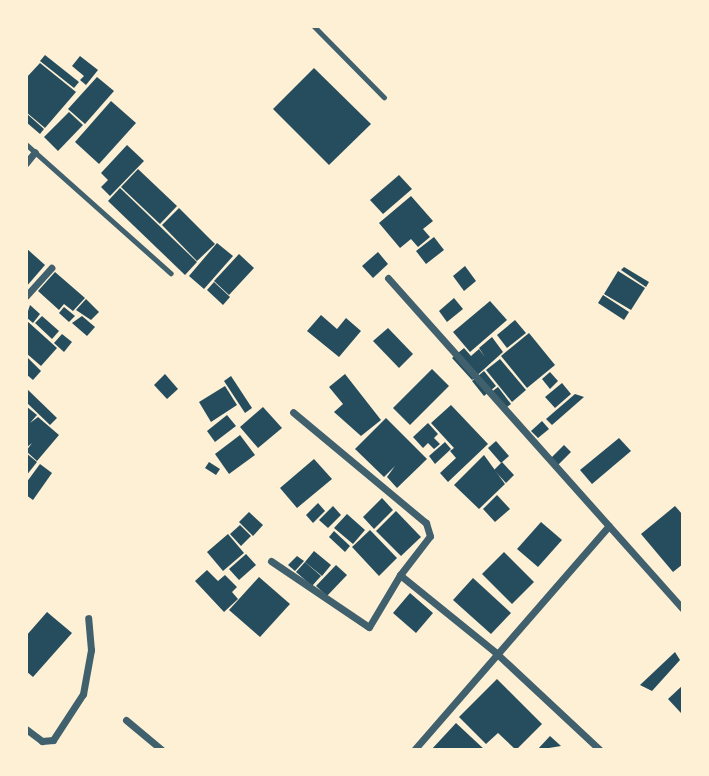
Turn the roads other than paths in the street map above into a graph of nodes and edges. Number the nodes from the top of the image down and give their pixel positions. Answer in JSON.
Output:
{"nodes":[{"id":1,"x":314,"y":26,"type":"edge"},
{"id":2,"x":384,"y":97,"type":"dead end"},
{"id":3,"x":26,"y":144,"type":"edge"},
{"id":4,"x":35,"y":152,"type":"junction"},
{"id":5,"x":26,"y":163,"type":"edge"},
{"id":6,"x":51,"y":268,"type":"dead end"},
{"id":7,"x":171,"y":273,"type":"dead end"},
{"id":8,"x":388,"y":278,"type":"dead end"},
{"id":9,"x":26,"y":296,"type":"edge"},
{"id":10,"x":293,"y":412,"type":"dead end"},
{"id":11,"x":610,"y":526,"type":"junction"},
{"id":12,"x":271,"y":561,"type":"dead end"},
{"id":13,"x":400,"y":575,"type":"junction"},
{"id":14,"x":683,"y":609,"type":"edge"},
{"id":15,"x":88,"y":618,"type":"dead end"},
{"id":16,"x":495,"y":652,"type":"junction"},
{"id":17,"x":126,"y":720,"type":"dead end"},
{"id":18,"x":26,"y":729,"type":"edge"},
{"id":19,"x":162,"y":750,"type":"edge"},
{"id":20,"x":414,"y":750,"type":"edge"},
{"id":21,"x":600,"y":750,"type":"edge"}],
"edges":[{"from":1,"to":2,"type":"lane"},
{"from":3,"to":4,"type":"lane"},
{"from":4,"to":5,"type":"street"},
{"from":4,"to":7,"type":"lane"},
{"from":6,"to":9,"type":"street"},
{"from":8,"to":11,"type":"street"},
{"from":10,"to":13,"type":"street"},
{"from":11,"to":14,"type":"street"},
{"from":11,"to":16,"type":"street"},
{"from":12,"to":13,"type":"street"},
{"from":13,"to":16,"type":"street"},
{"from":15,"to":18,"type":"street"},
{"from":16,"to":20,"type":"street"},
{"from":16,"to":21,"type":"street"},
{"from":17,"to":19,"type":"street"}]}
